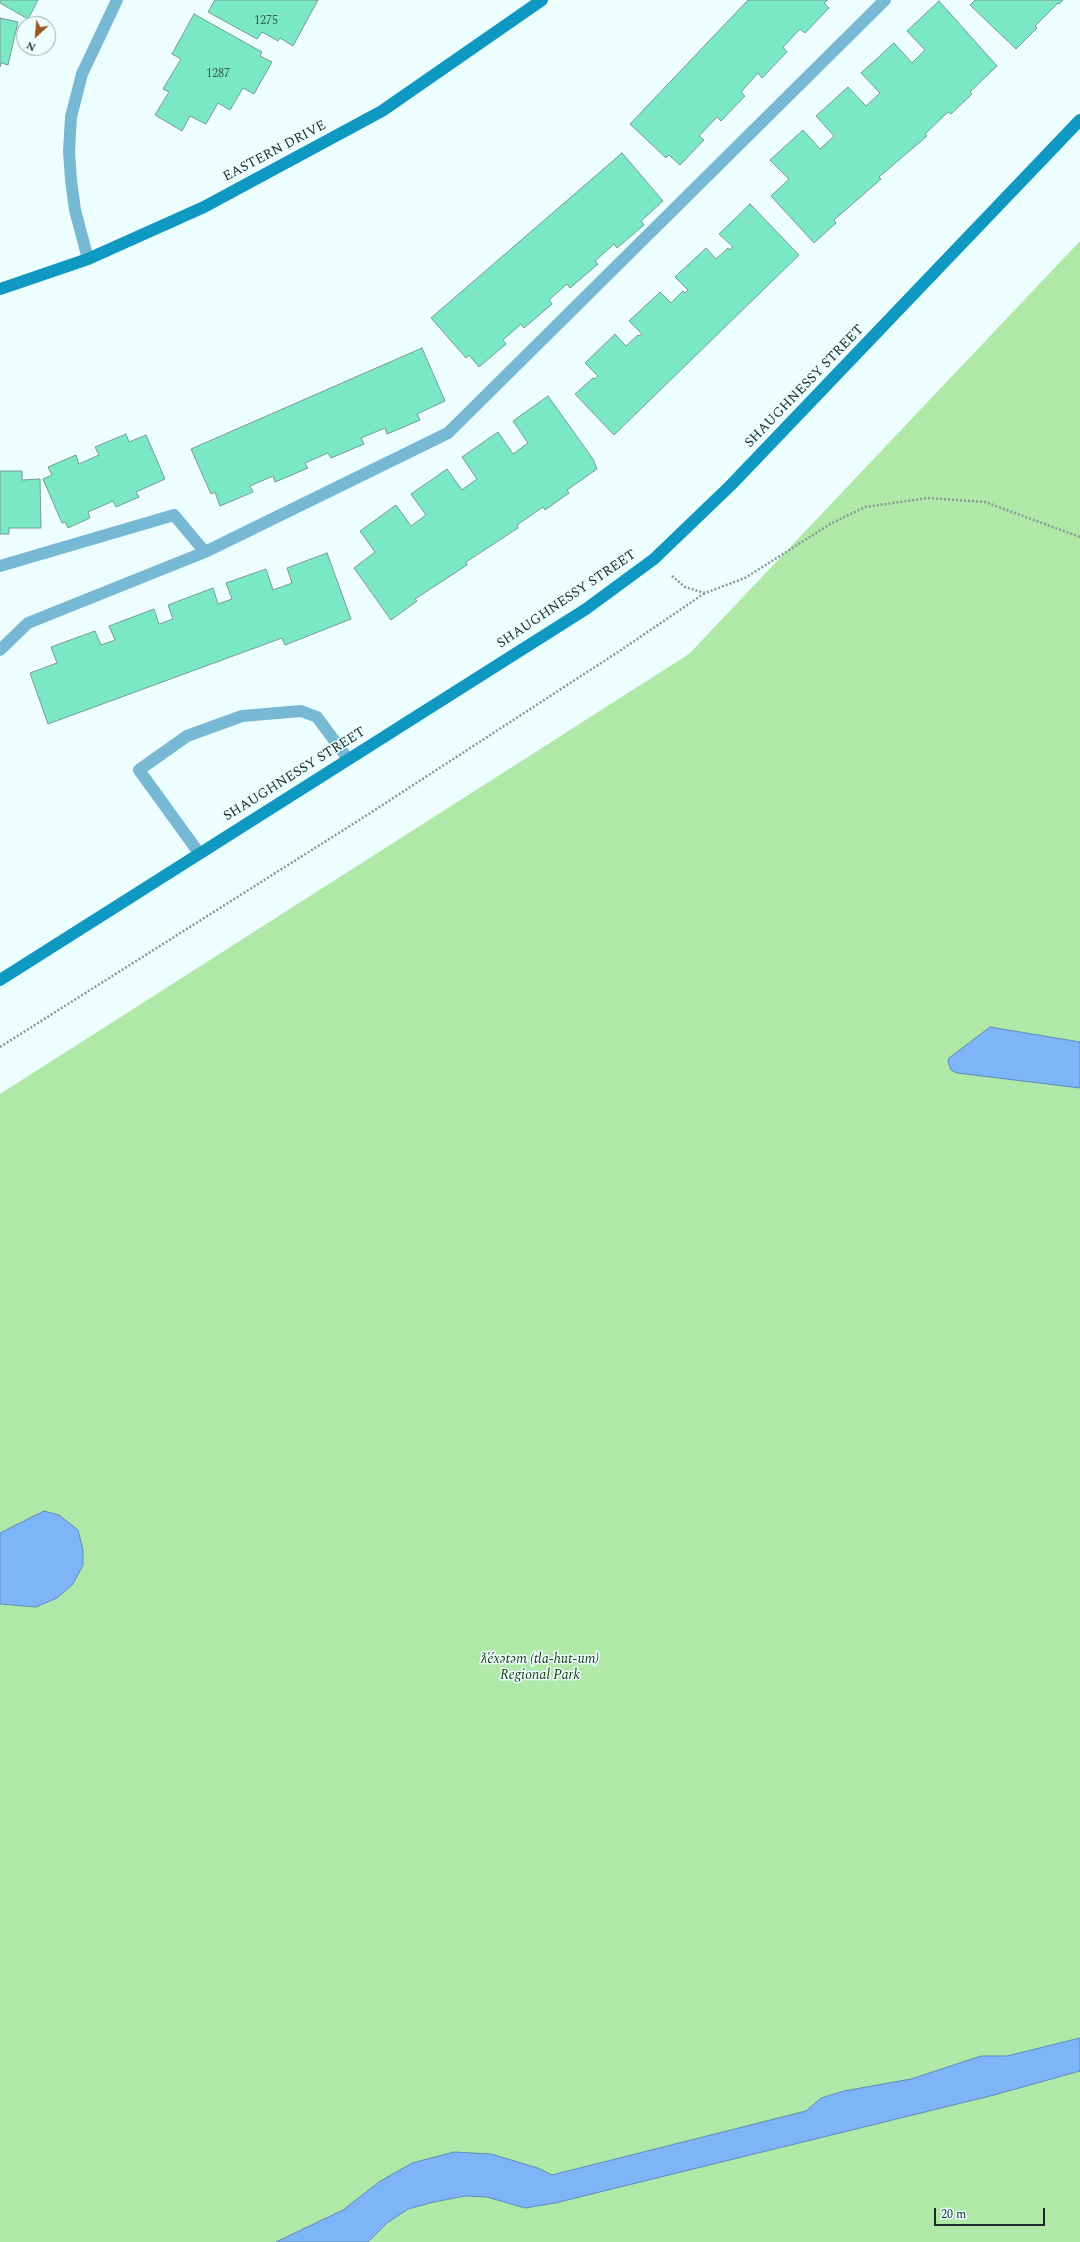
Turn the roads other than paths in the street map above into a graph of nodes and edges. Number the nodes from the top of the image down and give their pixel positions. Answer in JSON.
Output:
{"nodes":[{"id":1,"x":117,"y":0,"type":"edge"},
{"id":2,"x":542,"y":0,"type":"edge"},
{"id":3,"x":885,"y":0,"type":"edge"},
{"id":4,"x":1080,"y":120,"type":"edge"},
{"id":5,"x":88,"y":259,"type":"junction"},
{"id":6,"x":0,"y":289,"type":"edge"},
{"id":7,"x":205,"y":552,"type":"junction"},
{"id":8,"x":0,"y":566,"type":"edge"},
{"id":9,"x":0,"y":650,"type":"edge"},
{"id":10,"x":348,"y":759,"type":"junction"},
{"id":11,"x":199,"y":854,"type":"junction"},
{"id":12,"x":0,"y":980,"type":"edge"}],
"edges":[{"from":1,"to":5,"type":"street"},
{"from":2,"to":5,"type":"main road","name":"EASTERN DRIVE"},
{"from":3,"to":7,"type":"street"},
{"from":4,"to":10,"type":"main road","name":"SHAUGHNESSY STREET"},
{"from":5,"to":6,"type":"main road","name":"EASTERN DRIVE"},
{"from":7,"to":8,"type":"street"},
{"from":7,"to":9,"type":"street"},
{"from":10,"to":11,"type":"main road","name":"SHAUGHNESSY STREET"},
{"from":10,"to":11,"type":"street"},
{"from":11,"to":12,"type":"main road","name":"SHAUGHNESSY STREET"}]}
